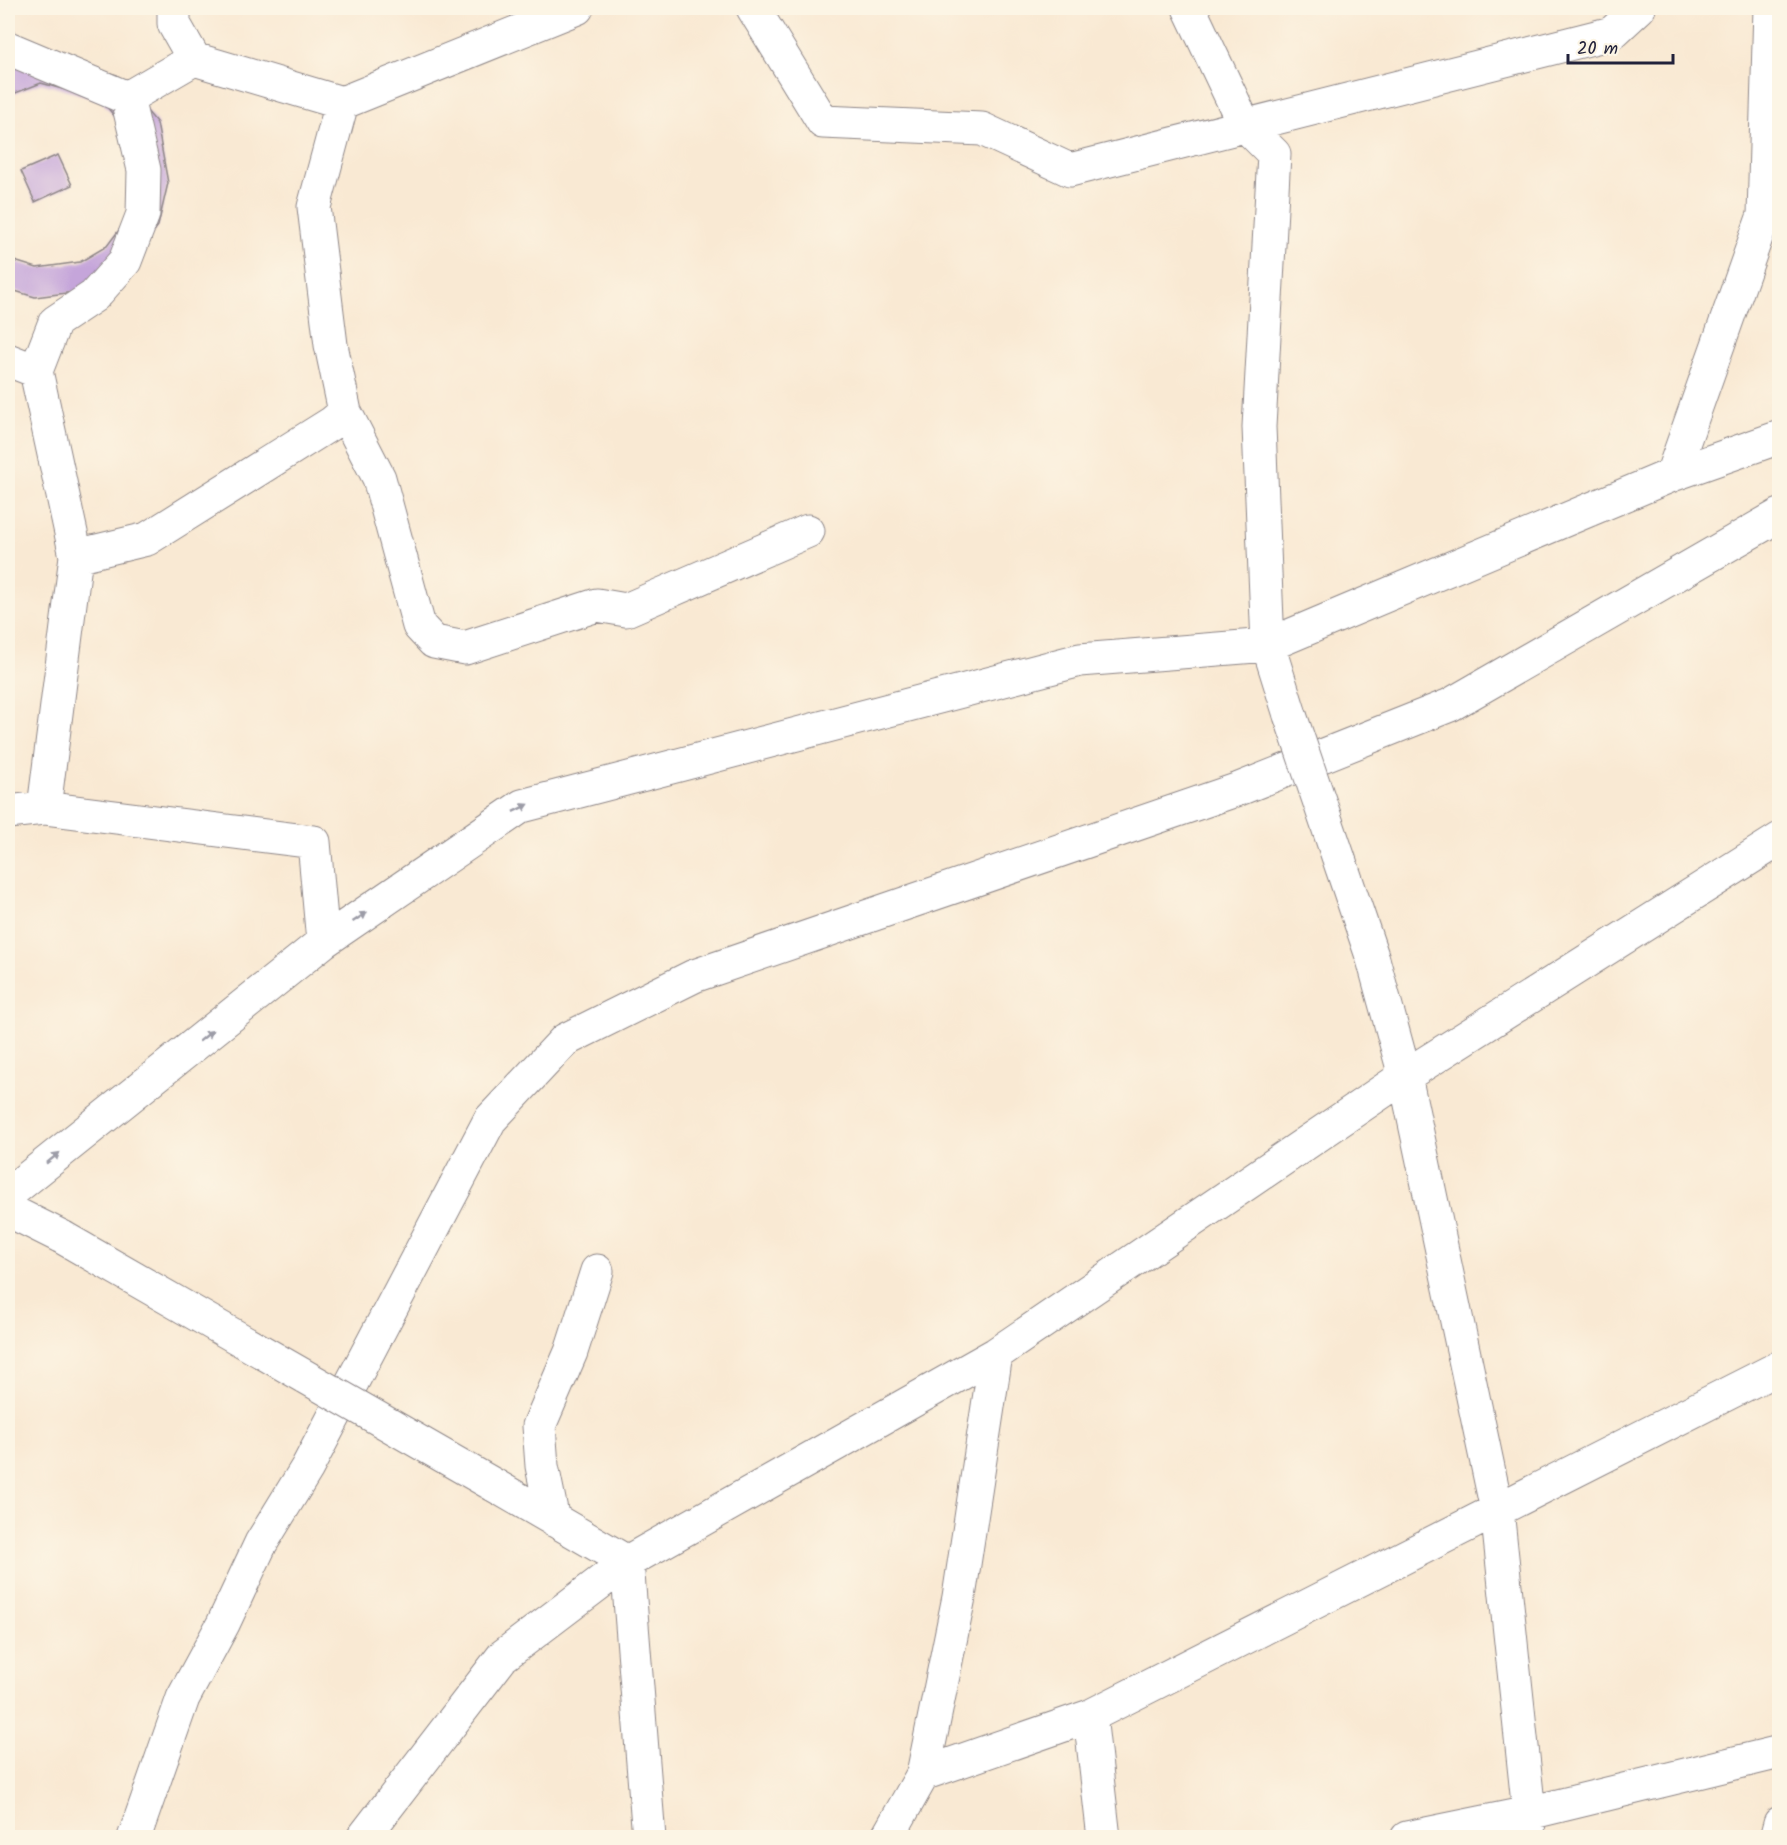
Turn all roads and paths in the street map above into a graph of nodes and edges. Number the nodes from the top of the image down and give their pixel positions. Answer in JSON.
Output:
{"nodes":[{"id":1,"x":174,"y":8,"type":"edge"},
{"id":2,"x":578,"y":8,"type":"edge"},
{"id":3,"x":753,"y":8,"type":"edge"},
{"id":4,"x":1189,"y":8,"type":"edge"},
{"id":5,"x":1639,"y":8,"type":"edge"},
{"id":6,"x":1770,"y":8,"type":"edge"},
{"id":7,"x":8,"y":48,"type":"edge"},
{"id":8,"x":194,"y":59,"type":"junction"},
{"id":9,"x":127,"y":98,"type":"junction"},
{"id":10,"x":342,"y":103,"type":"junction"},
{"id":11,"x":1244,"y":124,"type":"junction"},
{"id":12,"x":22,"y":365,"type":"edge"},
{"id":13,"x":345,"y":412,"type":"junction"},
{"id":14,"x":1779,"y":437,"type":"edge"},
{"id":15,"x":1672,"y":475,"type":"junction"},
{"id":16,"x":1779,"y":515,"type":"edge"},
{"id":17,"x":808,"y":531,"type":"dead end"},
{"id":18,"x":76,"y":556,"type":"junction"},
{"id":19,"x":1268,"y":645,"type":"junction"},
{"id":20,"x":44,"y":808,"type":"junction"},
{"id":21,"x":8,"y":812,"type":"edge"},
{"id":22,"x":1779,"y":839,"type":"edge"},
{"id":23,"x":323,"y":942,"type":"junction"},
{"id":24,"x":1405,"y":1076,"type":"junction"},
{"id":25,"x":8,"y":1194,"type":"edge"},
{"id":26,"x":8,"y":1210,"type":"edge"},
{"id":27,"x":597,"y":1271,"type":"dead end"},
{"id":28,"x":996,"y":1354,"type":"junction"},
{"id":29,"x":1779,"y":1367,"type":"edge"},
{"id":30,"x":1497,"y":1510,"type":"junction"},
{"id":31,"x":554,"y":1520,"type":"junction"},
{"id":32,"x":627,"y":1562,"type":"junction"},
{"id":33,"x":1090,"y":1716,"type":"junction"},
{"id":34,"x":1779,"y":1752,"type":"edge"},
{"id":35,"x":923,"y":1774,"type":"junction"},
{"id":36,"x":1779,"y":1823,"type":"edge"},
{"id":37,"x":1529,"y":1826,"type":"edge"},
{"id":38,"x":134,"y":1838,"type":"edge"},
{"id":39,"x":363,"y":1838,"type":"edge"},
{"id":40,"x":649,"y":1838,"type":"edge"},
{"id":41,"x":887,"y":1838,"type":"edge"},
{"id":42,"x":1104,"y":1838,"type":"edge"},
{"id":43,"x":1407,"y":1838,"type":"edge"},
{"id":44,"x":1776,"y":1838,"type":"edge"}],
"edges":[{"from":1,"to":8,"type":"street"},
{"from":2,"to":10,"type":"street"},
{"from":3,"to":11,"type":"street"},
{"from":4,"to":11,"type":"street"},
{"from":5,"to":11,"type":"street"},
{"from":6,"to":15,"type":"street"},
{"from":7,"to":9,"type":"street"},
{"from":8,"to":9,"type":"street"},
{"from":8,"to":10,"type":"street"},
{"from":9,"to":12,"type":"street"},
{"from":10,"to":13,"type":"street"},
{"from":11,"to":19,"type":"street"},
{"from":12,"to":18,"type":"street"},
{"from":13,"to":17,"type":"street"},
{"from":13,"to":18,"type":"street"},
{"from":14,"to":15,"type":"street"},
{"from":15,"to":19,"type":"street"},
{"from":16,"to":38,"type":"street"},
{"from":18,"to":20,"type":"street"},
{"from":23,"to":19,"type":"street","one_way":true},
{"from":19,"to":24,"type":"street","bridge":true},
{"from":20,"to":21,"type":"street"},
{"from":20,"to":23,"type":"street"},
{"from":22,"to":24,"type":"street"},
{"from":25,"to":23,"type":"street","one_way":true},
{"from":24,"to":28,"type":"street"},
{"from":24,"to":30,"type":"street"},
{"from":26,"to":31,"type":"street","bridge":true},
{"from":27,"to":31,"type":"street"},
{"from":28,"to":32,"type":"street"},
{"from":28,"to":35,"type":"street"},
{"from":29,"to":30,"type":"street"},
{"from":30,"to":33,"type":"street"},
{"from":30,"to":37,"type":"street"},
{"from":31,"to":32,"type":"street"},
{"from":32,"to":39,"type":"street"},
{"from":32,"to":40,"type":"street"},
{"from":33,"to":35,"type":"street"},
{"from":33,"to":42,"type":"street"},
{"from":34,"to":37,"type":"street"},
{"from":35,"to":41,"type":"street"},
{"from":36,"to":44,"type":"street"},
{"from":37,"to":43,"type":"street"}]}
